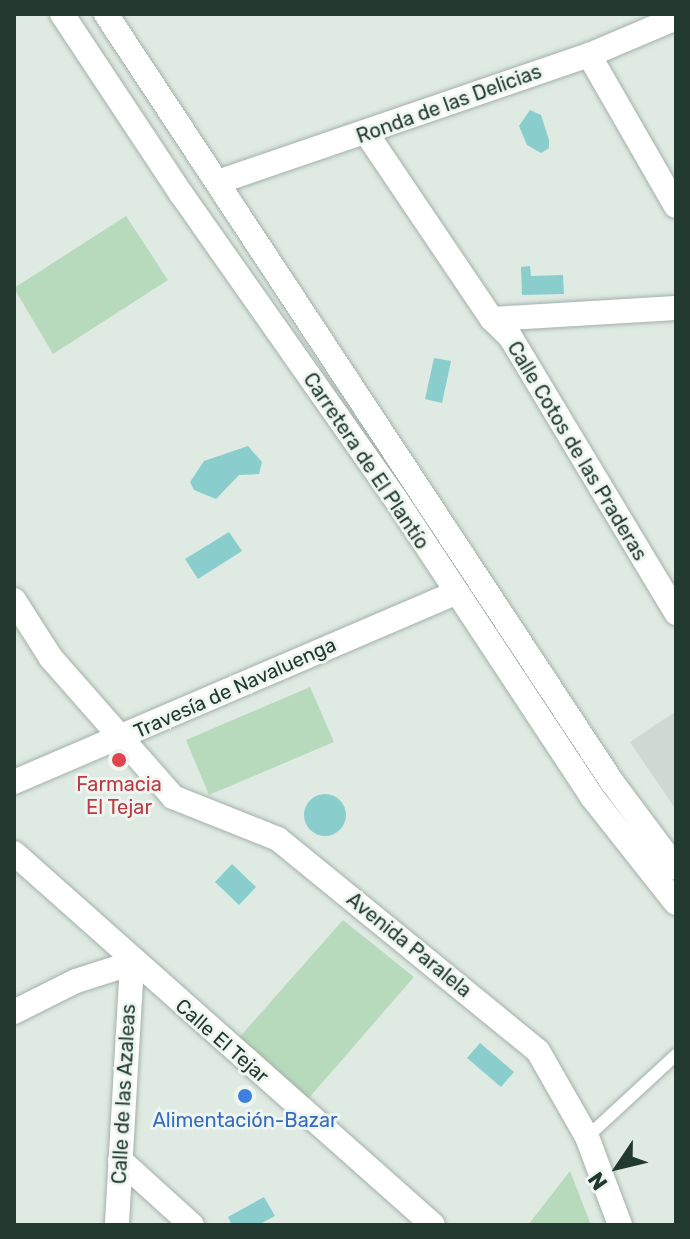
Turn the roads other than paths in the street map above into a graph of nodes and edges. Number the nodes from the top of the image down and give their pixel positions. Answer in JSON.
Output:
{"nodes":[{"id":1,"x":62,"y":14,"type":"edge"},
{"id":2,"x":106,"y":14,"type":"edge"},
{"id":3,"x":676,"y":18,"type":"edge"},
{"id":4,"x":589,"y":55,"type":"junction"},
{"id":5,"x":367,"y":134,"type":"junction"},
{"id":6,"x":218,"y":182,"type":"junction"},
{"id":7,"x":676,"y":206,"type":"edge"},
{"id":8,"x":676,"y":308,"type":"edge"},
{"id":9,"x":492,"y":319,"type":"junction"},
{"id":10,"x":455,"y":593,"type":"junction"},
{"id":11,"x":14,"y":600,"type":"edge"},
{"id":12,"x":676,"y":613,"type":"edge"},
{"id":13,"x":124,"y":736,"type":"junction"},
{"id":14,"x":14,"y":782,"type":"edge"},
{"id":15,"x":14,"y":853,"type":"edge"},
{"id":16,"x":673,"y":858,"type":"edge"},
{"id":17,"x":676,"y":903,"type":"edge"},
{"id":18,"x":132,"y":963,"type":"junction"},
{"id":19,"x":14,"y":1012,"type":"edge"},
{"id":20,"x":676,"y":1055,"type":"edge"},
{"id":21,"x":587,"y":1137,"type":"junction"},
{"id":22,"x":120,"y":1160,"type":"junction"},
{"id":23,"x":117,"y":1225,"type":"edge"},
{"id":24,"x":192,"y":1225,"type":"edge"},
{"id":25,"x":433,"y":1225,"type":"edge"},
{"id":26,"x":620,"y":1225,"type":"edge"}],
"edges":[{"from":1,"to":10,"type":"street","name":"Carretera de El Plantío"},
{"from":2,"to":6,"type":"street","name":"Carretera de El Plantío"},
{"from":3,"to":4,"type":"street","name":"Ronda de las Delicias"},
{"from":4,"to":5,"type":"street","name":"Ronda de las Delicias"},
{"from":4,"to":7,"type":"street"},
{"from":5,"to":6,"type":"street","name":"Ronda de las Delicias"},
{"from":5,"to":9,"type":"street","name":"Calle Cotos de las Praderas"},
{"from":6,"to":16,"type":"street","name":"Carretera de El Plantío"},
{"from":8,"to":9,"type":"street"},
{"from":9,"to":12,"type":"street","name":"Calle Cotos de las Praderas"},
{"from":10,"to":13,"type":"street","name":"Travesía de Navaluenga"},
{"from":10,"to":17,"type":"street","name":"Carretera de El Plantío"},
{"from":11,"to":13,"type":"street","name":"Avenida Paralela"},
{"from":13,"to":14,"type":"street","name":"Travesía de Navaluenga"},
{"from":13,"to":21,"type":"street","name":"Avenida Paralela"},
{"from":15,"to":18,"type":"street","name":"Calle El Tejar"},
{"from":18,"to":19,"type":"street"},
{"from":18,"to":22,"type":"street","name":"Calle de las Azaleas"},
{"from":18,"to":25,"type":"street","name":"Calle El Tejar"},
{"from":20,"to":21,"type":"lane"},
{"from":21,"to":26,"type":"street","name":"Avenida Paralela"},
{"from":22,"to":23,"type":"street","name":"Calle de las Azaleas"},
{"from":22,"to":24,"type":"street"}]}
